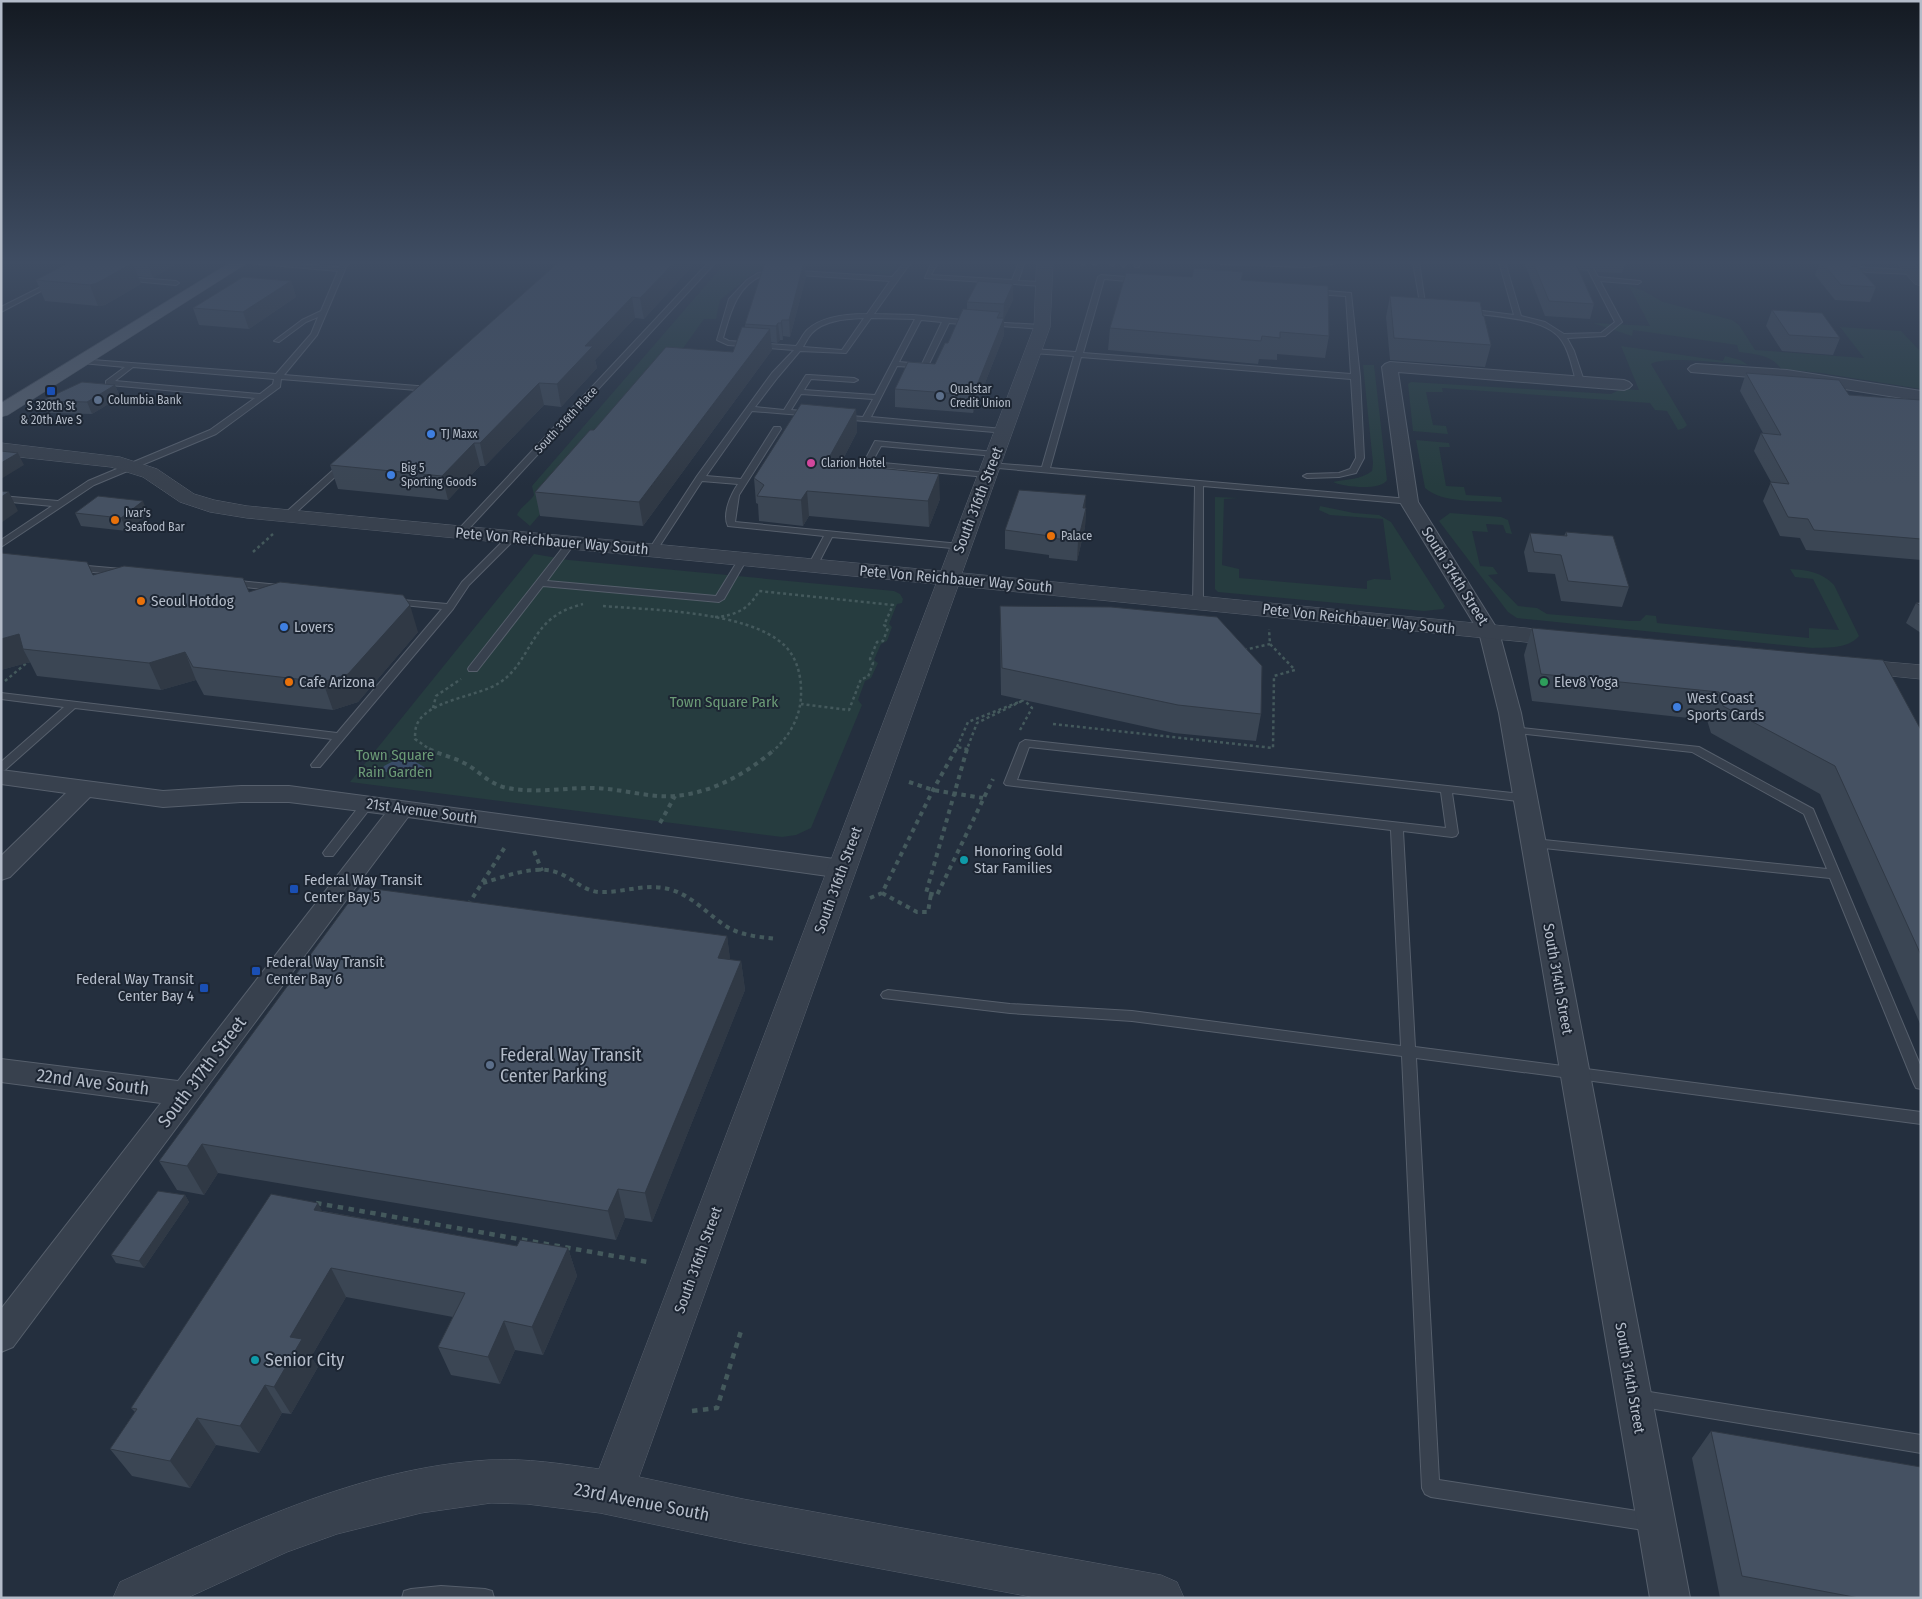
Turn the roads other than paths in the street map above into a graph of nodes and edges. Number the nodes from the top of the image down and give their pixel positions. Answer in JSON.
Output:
{"nodes":[{"id":1,"x":1562,"y":336,"type":"edge"},
{"id":2,"x":121,"y":337,"type":"edge"},
{"id":3,"x":283,"y":337,"type":"edge"},
{"id":4,"x":312,"y":337,"type":"edge"},
{"id":5,"x":643,"y":337,"type":"edge"},
{"id":6,"x":721,"y":337,"type":"edge"},
{"id":7,"x":806,"y":337,"type":"edge"},
{"id":8,"x":854,"y":337,"type":"edge"},
{"id":9,"x":909,"y":337,"type":"edge"},
{"id":10,"x":938,"y":337,"type":"edge"},
{"id":11,"x":1039,"y":337,"type":"edge"},
{"id":12,"x":1084,"y":337,"type":"edge"},
{"id":13,"x":1353,"y":337,"type":"edge"},
{"id":14,"x":277,"y":341,"type":"dead end"},
{"id":15,"x":798,"y":349,"type":"junction"},
{"id":16,"x":1033,"y":352,"type":"junction"},
{"id":17,"x":1079,"y":355,"type":"junction"},
{"id":18,"x":82,"y":361,"type":"junction"},
{"id":19,"x":894,"y":364,"type":"junction"},
{"id":20,"x":132,"y":365,"type":"junction"},
{"id":21,"x":1696,"y":369,"type":"dead end"},
{"id":22,"x":278,"y":377,"type":"junction"},
{"id":23,"x":1356,"y":377,"type":"junction"},
{"id":24,"x":1580,"y":381,"type":"junction"},
{"id":25,"x":435,"y":383,"type":"edge"},
{"id":26,"x":805,"y":384,"type":"junction"},
{"id":27,"x":851,"y":385,"type":"dead end"},
{"id":28,"x":1624,"y":385,"type":"dead end"},
{"id":29,"x":872,"y":386,"type":"dead end"},
{"id":30,"x":178,"y":389,"type":"junction"},
{"id":31,"x":429,"y":389,"type":"junction"},
{"id":32,"x":881,"y":389,"type":"junction"},
{"id":33,"x":128,"y":392,"type":"dead end"},
{"id":34,"x":262,"y":396,"type":"junction"},
{"id":35,"x":1921,"y":396,"type":"edge"},
{"id":36,"x":420,"y":397,"type":"edge"},
{"id":37,"x":750,"y":409,"type":"junction"},
{"id":38,"x":1,"y":411,"type":"edge"},
{"id":39,"x":786,"y":412,"type":"junction"},
{"id":40,"x":815,"y":415,"type":"edge"},
{"id":41,"x":834,"y":416,"type":"edge"},
{"id":42,"x":866,"y":419,"type":"junction"},
{"id":43,"x":777,"y":428,"type":"dead end"},
{"id":44,"x":1003,"y":430,"type":"junction"},
{"id":45,"x":1,"y":449,"type":"edge"},
{"id":46,"x":348,"y":461,"type":"edge"},
{"id":47,"x":991,"y":465,"type":"junction"},
{"id":48,"x":132,"y":466,"type":"junction"},
{"id":49,"x":1044,"y":470,"type":"junction"},
{"id":50,"x":1307,"y":476,"type":"dead end"},
{"id":51,"x":700,"y":478,"type":"junction"},
{"id":52,"x":743,"y":482,"type":"junction"},
{"id":53,"x":1199,"y":484,"type":"junction"},
{"id":54,"x":1,"y":498,"type":"edge"},
{"id":55,"x":1409,"y":502,"type":"junction"},
{"id":56,"x":59,"y":504,"type":"junction"},
{"id":57,"x":283,"y":522,"type":"junction"},
{"id":58,"x":460,"y":533,"type":"junction"},
{"id":59,"x":829,"y":535,"type":"junction"},
{"id":60,"x":512,"y":537,"type":"junction"},
{"id":61,"x":571,"y":543,"type":"junction"},
{"id":62,"x":1,"y":544,"type":"edge"},
{"id":63,"x":960,"y":547,"type":"junction"},
{"id":64,"x":652,"y":550,"type":"junction"},
{"id":65,"x":743,"y":559,"type":"junction"},
{"id":66,"x":813,"y":566,"type":"junction"},
{"id":67,"x":69,"y":567,"type":"edge"},
{"id":68,"x":136,"y":574,"type":"edge"},
{"id":69,"x":948,"y":578,"type":"junction"},
{"id":70,"x":218,"y":582,"type":"edge"},
{"id":71,"x":541,"y":582,"type":"junction"},
{"id":72,"x":286,"y":589,"type":"edge"},
{"id":73,"x":382,"y":599,"type":"edge"},
{"id":74,"x":1198,"y":603,"type":"junction"},
{"id":75,"x":450,"y":606,"type":"junction"},
{"id":76,"x":1489,"y":632,"type":"junction"},
{"id":77,"x":1590,"y":642,"type":"edge"},
{"id":78,"x":1826,"y":663,"type":"edge"},
{"id":79,"x":473,"y":669,"type":"road end"},
{"id":80,"x":1921,"y":672,"type":"edge"},
{"id":81,"x":1,"y":696,"type":"edge"},
{"id":82,"x":73,"y":704,"type":"junction"},
{"id":83,"x":1513,"y":730,"type":"junction"},
{"id":84,"x":340,"y":737,"type":"junction"},
{"id":85,"x":316,"y":765,"type":"dead end"},
{"id":86,"x":1,"y":768,"type":"edge"},
{"id":87,"x":1,"y":777,"type":"edge"},
{"id":88,"x":84,"y":789,"type":"junction"},
{"id":89,"x":1446,"y":789,"type":"junction"},
{"id":90,"x":1526,"y":798,"type":"junction"},
{"id":91,"x":368,"y":803,"type":"junction"},
{"id":92,"x":402,"y":808,"type":"junction"},
{"id":93,"x":1397,"y":827,"type":"junction"},
{"id":94,"x":1534,"y":843,"type":"junction"},
{"id":95,"x":329,"y":853,"type":"dead end"},
{"id":96,"x":842,"y":869,"type":"junction"},
{"id":97,"x":1,"y":871,"type":"edge"},
{"id":98,"x":1835,"y":874,"type":"junction"},
{"id":99,"x":888,"y":995,"type":"dead end"},
{"id":100,"x":1408,"y":1051,"type":"junction"},
{"id":101,"x":1,"y":1070,"type":"edge"},
{"id":102,"x":1575,"y":1072,"type":"junction"},
{"id":103,"x":1921,"y":1084,"type":"edge"},
{"id":104,"x":185,"y":1094,"type":"junction"},
{"id":105,"x":1921,"y":1118,"type":"edge"},
{"id":106,"x":1,"y":1336,"type":"edge"},
{"id":107,"x":1633,"y":1398,"type":"junction"},
{"id":108,"x":1921,"y":1444,"type":"edge"},
{"id":109,"x":612,"y":1494,"type":"junction"},
{"id":110,"x":1656,"y":1523,"type":"junction"},
{"id":111,"x":136,"y":1598,"type":"edge"},
{"id":112,"x":411,"y":1598,"type":"edge"},
{"id":113,"x":485,"y":1598,"type":"edge"},
{"id":114,"x":1161,"y":1598,"type":"edge"},
{"id":115,"x":1670,"y":1598,"type":"edge"}],
"edges":[{"from":1,"to":24,"type":"lane"},
{"from":2,"to":18,"type":"main road"},
{"from":3,"to":14,"type":"lane"},
{"from":4,"to":22,"type":"lane"},
{"from":5,"to":58,"type":"lane","name":"South 316th Place"},
{"from":6,"to":15,"type":"lane"},
{"from":7,"to":15,"type":"lane"},
{"from":8,"to":15,"type":"lane"},
{"from":9,"to":19,"type":"lane"},
{"from":10,"to":19,"type":"lane"},
{"from":11,"to":16,"type":"street","name":"South 316th Street"},
{"from":12,"to":17,"type":"lane"},
{"from":13,"to":23,"type":"lane"},
{"from":15,"to":37,"type":"lane"},
{"from":16,"to":17,"type":"lane"},
{"from":16,"to":44,"type":"street","name":"South 316th Street"},
{"from":17,"to":23,"type":"lane"},
{"from":17,"to":49,"type":"lane"},
{"from":18,"to":20,"type":"lane"},
{"from":18,"to":38,"type":"main road"},
{"from":19,"to":32,"type":"lane"},
{"from":20,"to":22,"type":"lane"},
{"from":20,"to":30,"type":"lane"},
{"from":21,"to":35,"type":"street"},
{"from":22,"to":31,"type":"lane"},
{"from":22,"to":34,"type":"lane"},
{"from":23,"to":50,"type":"lane"},
{"from":24,"to":28,"type":"street"},
{"from":24,"to":55,"type":"street","name":"South 314th Street"},
{"from":25,"to":31,"type":"lane"},
{"from":26,"to":27,"type":"lane"},
{"from":26,"to":32,"type":"lane"},
{"from":26,"to":39,"type":"lane"},
{"from":29,"to":32,"type":"lane"},
{"from":30,"to":33,"type":"lane"},
{"from":30,"to":34,"type":"lane"},
{"from":31,"to":36,"type":"lane"},
{"from":32,"to":42,"type":"lane"},
{"from":34,"to":48,"type":"lane"},
{"from":37,"to":39,"type":"lane"},
{"from":37,"to":51,"type":"lane"},
{"from":39,"to":40,"type":"lane"},
{"from":41,"to":42,"type":"lane"},
{"from":42,"to":44,"type":"lane"},
{"from":43,"to":52,"type":"lane"},
{"from":44,"to":47,"type":"street","name":"South 316th Street"},
{"from":45,"to":48,"type":"street","name":"Pete Von Reichbauer Way South"},
{"from":46,"to":57,"type":"lane"},
{"from":47,"to":47,"type":"lane"},
{"from":47,"to":49,"type":"lane"},
{"from":47,"to":63,"type":"street","name":"South 316th Street"},
{"from":48,"to":56,"type":"lane"},
{"from":48,"to":57,"type":"street","name":"Pete Von Reichbauer Way South"},
{"from":49,"to":53,"type":"lane"},
{"from":51,"to":52,"type":"lane"},
{"from":51,"to":64,"type":"lane"},
{"from":52,"to":59,"type":"lane"},
{"from":53,"to":55,"type":"lane"},
{"from":53,"to":74,"type":"lane"},
{"from":54,"to":56,"type":"lane"},
{"from":55,"to":76,"type":"street","name":"South 314th Street"},
{"from":56,"to":62,"type":"lane"},
{"from":57,"to":58,"type":"street","name":"Pete Von Reichbauer Way South"},
{"from":58,"to":60,"type":"street","name":"Pete Von Reichbauer Way South"},
{"from":59,"to":63,"type":"lane"},
{"from":59,"to":66,"type":"lane"},
{"from":60,"to":61,"type":"street","name":"Pete Von Reichbauer Way South"},
{"from":60,"to":75,"type":"lane"},
{"from":61,"to":64,"type":"street","name":"Pete Von Reichbauer Way South"},
{"from":61,"to":71,"type":"lane"},
{"from":63,"to":69,"type":"street","name":"South 316th Street"},
{"from":64,"to":65,"type":"street","name":"Pete Von Reichbauer Way South"},
{"from":65,"to":66,"type":"street","name":"Pete Von Reichbauer Way South"},
{"from":65,"to":71,"type":"lane"},
{"from":66,"to":69,"type":"street","name":"Pete Von Reichbauer Way South"},
{"from":67,"to":68,"type":"lane"},
{"from":69,"to":74,"type":"street","name":"Pete Von Reichbauer Way South"},
{"from":69,"to":96,"type":"street","name":"South 316th Street"},
{"from":70,"to":72,"type":"lane"},
{"from":71,"to":79,"type":"lane"},
{"from":73,"to":75,"type":"lane"},
{"from":74,"to":76,"type":"street","name":"Pete Von Reichbauer Way South"},
{"from":75,"to":84,"type":"lane"},
{"from":76,"to":77,"type":"street","name":"Pete Von Reichbauer Way South"},
{"from":76,"to":83,"type":"street","name":"South 314th Street"},
{"from":78,"to":80,"type":"street"},
{"from":81,"to":82,"type":"lane"},
{"from":82,"to":84,"type":"lane"},
{"from":82,"to":86,"type":"lane"},
{"from":83,"to":90,"type":"street","name":"South 314th Street"},
{"from":83,"to":98,"type":"lane"},
{"from":84,"to":85,"type":"lane"},
{"from":87,"to":88,"type":"street","name":"21st Avenue South"},
{"from":88,"to":91,"type":"street","name":"21st Avenue South"},
{"from":88,"to":97,"type":"street"},
{"from":89,"to":90,"type":"lane"},
{"from":89,"to":93,"type":"lane"},
{"from":89,"to":93,"type":"lane"},
{"from":90,"to":94,"type":"street","name":"South 314th Street"},
{"from":91,"to":92,"type":"street","name":"21st Avenue South"},
{"from":91,"to":95,"type":"lane"},
{"from":92,"to":96,"type":"street","name":"21st Avenue South"},
{"from":92,"to":104,"type":"street","name":"South 317th Street"},
{"from":93,"to":100,"type":"lane"},
{"from":94,"to":98,"type":"lane"},
{"from":94,"to":102,"type":"street","name":"South 314th Street"},
{"from":96,"to":109,"type":"street","name":"South 316th Street"},
{"from":98,"to":103,"type":"lane"},
{"from":99,"to":100,"type":"lane"},
{"from":100,"to":102,"type":"lane"},
{"from":100,"to":110,"type":"lane"},
{"from":101,"to":104,"type":"street","name":"22nd Ave South"},
{"from":102,"to":105,"type":"lane"},
{"from":102,"to":107,"type":"street","name":"South 314th Street"},
{"from":104,"to":106,"type":"street","name":"South 317th Street"},
{"from":107,"to":108,"type":"lane"},
{"from":107,"to":110,"type":"street","name":"South 314th Street"},
{"from":109,"to":111,"type":"street","name":"23rd Avenue South"},
{"from":109,"to":114,"type":"street","name":"23rd Avenue South"},
{"from":110,"to":115,"type":"street","name":"South 314th Street"},
{"from":112,"to":113,"type":"lane"}]}
